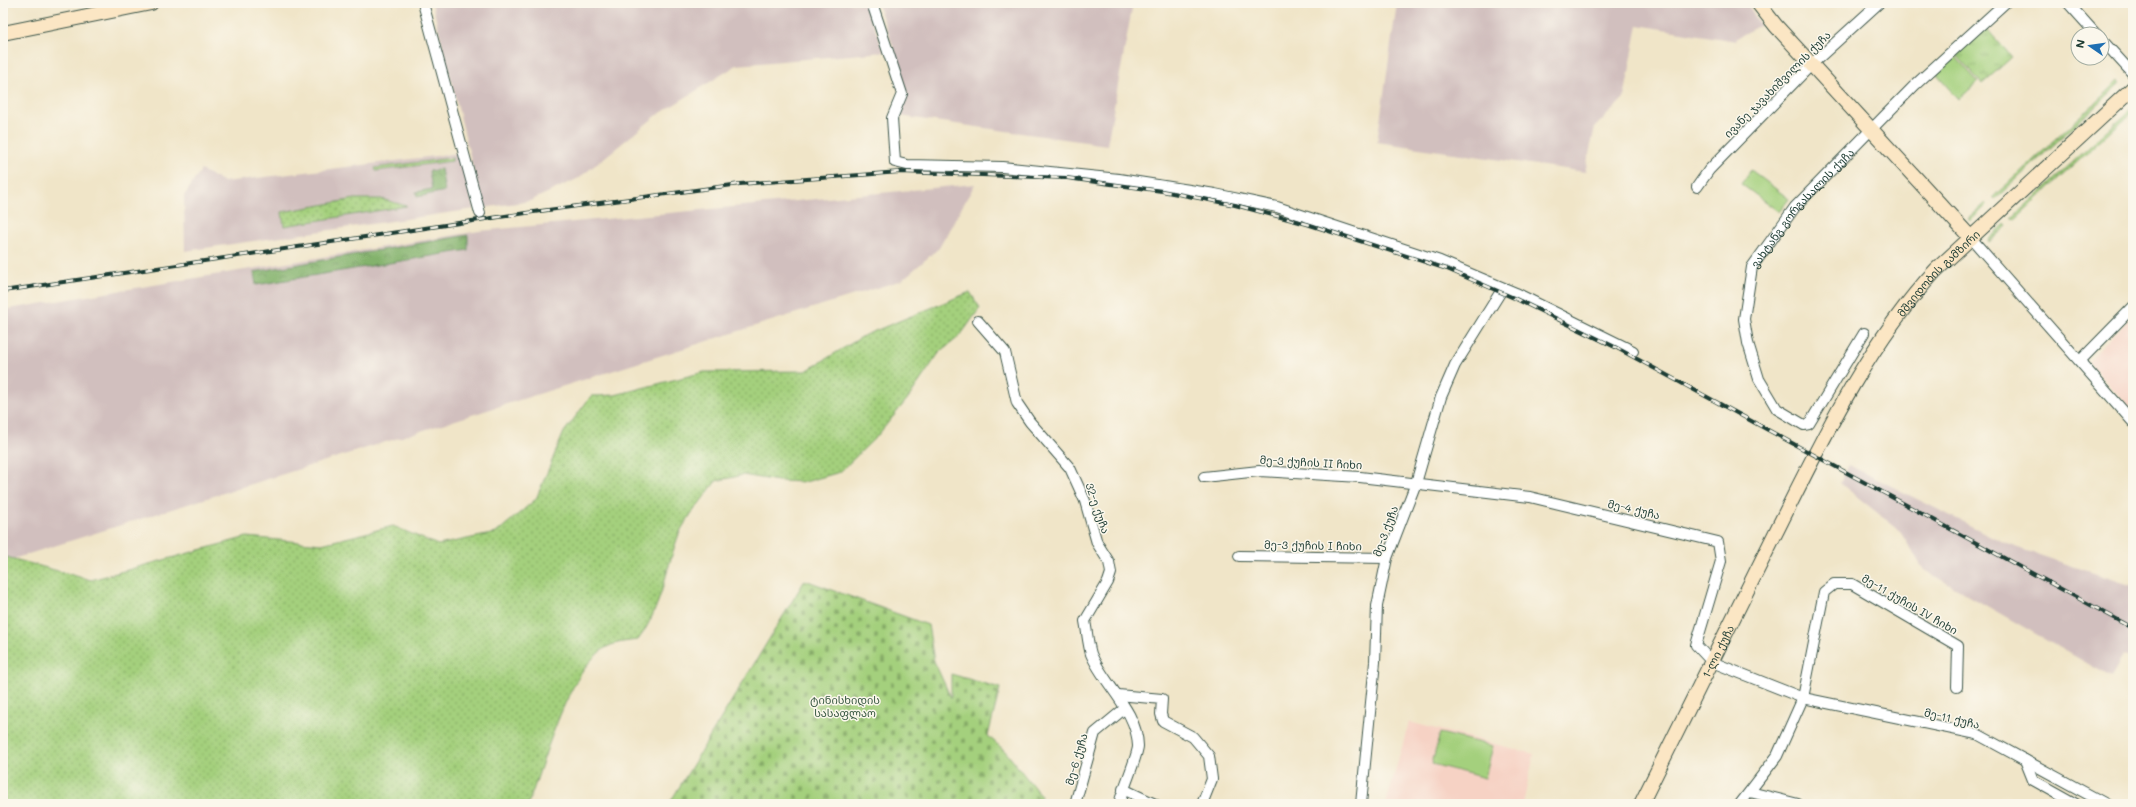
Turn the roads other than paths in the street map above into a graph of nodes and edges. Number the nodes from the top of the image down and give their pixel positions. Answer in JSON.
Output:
{"nodes":[{"id":1,"x":151,"y":3,"type":"edge"},
{"id":2,"x":423,"y":3,"type":"edge"},
{"id":3,"x":872,"y":3,"type":"edge"},
{"id":4,"x":1758,"y":3,"type":"edge"},
{"id":5,"x":1879,"y":3,"type":"edge"},
{"id":6,"x":2005,"y":3,"type":"edge"},
{"id":7,"x":2068,"y":3,"type":"edge"},
{"id":8,"x":2089,"y":26,"type":"edge"},
{"id":9,"x":3,"y":33,"type":"edge"},
{"id":10,"x":2110,"y":49,"type":"edge"},
{"id":11,"x":1812,"y":64,"type":"junction"},
{"id":12,"x":2133,"y":74,"type":"edge"},
{"id":13,"x":2133,"y":88,"type":"edge"},
{"id":14,"x":1872,"y":128,"type":"junction"},
{"id":15,"x":1697,"y":187,"type":"dead end"},
{"id":16,"x":480,"y":213,"type":"dead end"},
{"id":17,"x":1971,"y":238,"type":"junction"},
{"id":18,"x":1503,"y":288,"type":"junction"},
{"id":19,"x":2133,"y":307,"type":"edge"},
{"id":20,"x":978,"y":321,"type":"dead end"},
{"id":21,"x":1864,"y":333,"type":"dead end"},
{"id":22,"x":1633,"y":351,"type":"dead end"},
{"id":23,"x":2080,"y":361,"type":"junction"},
{"id":24,"x":2133,"y":422,"type":"edge"},
{"id":25,"x":1204,"y":477,"type":"dead end"},
{"id":26,"x":1416,"y":483,"type":"junction"},
{"id":27,"x":1793,"y":498,"type":"joint"},
{"id":28,"x":1239,"y":556,"type":"dead end"},
{"id":29,"x":1387,"y":558,"type":"junction"},
{"id":30,"x":1712,"y":662,"type":"junction"},
{"id":31,"x":1958,"y":687,"type":"dead end"},
{"id":32,"x":1118,"y":695,"type":"junction"},
{"id":33,"x":1803,"y":698,"type":"junction"},
{"id":34,"x":1124,"y":709,"type":"junction"},
{"id":35,"x":2025,"y":760,"type":"junction"},
{"id":36,"x":1123,"y":789,"type":"junction"},
{"id":37,"x":1750,"y":792,"type":"junction"},
{"id":38,"x":1076,"y":804,"type":"edge"},
{"id":39,"x":1119,"y":804,"type":"edge"},
{"id":40,"x":1155,"y":804,"type":"edge"},
{"id":41,"x":1202,"y":804,"type":"edge"},
{"id":42,"x":1361,"y":804,"type":"edge"},
{"id":43,"x":1641,"y":804,"type":"edge"},
{"id":44,"x":1740,"y":804,"type":"edge"},
{"id":45,"x":1798,"y":804,"type":"edge"},
{"id":46,"x":2076,"y":804,"type":"edge"},
{"id":47,"x":2106,"y":804,"type":"edge"}],
"edges":[{"from":1,"to":9,"type":"main road"},
{"from":2,"to":16,"type":"street"},
{"from":3,"to":18,"type":"street"},
{"from":4,"to":11,"type":"main road"},
{"from":5,"to":11,"type":"street","name":"ივანე ჯავახიშვილის ქუჩა"},
{"from":6,"to":14,"type":"street","name":"ვახტანგ გორგასალის ქუჩა"},
{"from":7,"to":8,"type":"street"},
{"from":10,"to":12,"type":"street"},
{"from":11,"to":14,"type":"main road"},
{"from":11,"to":15,"type":"street","name":"ივანე ჯავახიშვილის ქუჩა"},
{"from":13,"to":17,"type":"main road","name":"მშვიდობის გამზირი"},
{"from":14,"to":17,"type":"main road"},
{"from":14,"to":21,"type":"street","name":"ვახტანგ გორგასალის ქუჩა"},
{"from":17,"to":23,"type":"street"},
{"from":17,"to":27,"type":"main road","name":"მშვიდობის გამზირი"},
{"from":18,"to":22,"type":"street"},
{"from":18,"to":26,"type":"street","name":"მე-3 ქუჩა"},
{"from":19,"to":23,"type":"street"},
{"from":20,"to":32,"type":"street","name":"32-ე ქუჩა"},
{"from":23,"to":24,"type":"street"},
{"from":25,"to":26,"type":"street","name":"მე-3 ქუჩის II ჩიხი"},
{"from":26,"to":29,"type":"street","name":"მე-3 ქუჩა"},
{"from":26,"to":30,"type":"street","name":"მე-4 ქუჩა"},
{"from":27,"to":30,"type":"main road","name":"1-ლი ქუჩა"},
{"from":28,"to":29,"type":"street","name":"მე-3 ქუჩის I ჩიხი"},
{"from":29,"to":42,"type":"street","name":"მე-3 ქუჩა"},
{"from":30,"to":33,"type":"street","name":"მე-11 ქუჩა"},
{"from":30,"to":43,"type":"main road","name":"1-ლი ქუჩა"},
{"from":31,"to":33,"type":"street","name":"მე-11 ქუჩის IV ჩიხი"},
{"from":32,"to":34,"type":"street","name":"32-ე ქუჩა"},
{"from":32,"to":41,"type":"street"},
{"from":33,"to":35,"type":"street","name":"მე-11 ქუჩა"},
{"from":33,"to":37,"type":"street"},
{"from":34,"to":36,"type":"street","name":"32-ე ქუჩა"},
{"from":34,"to":38,"type":"street","name":"მე-6 ქუჩა"},
{"from":35,"to":46,"type":"street"},
{"from":35,"to":47,"type":"street","name":"მე-11 ქუჩა"},
{"from":36,"to":39,"type":"street","name":"32-ე ქუჩა"},
{"from":36,"to":40,"type":"street"},
{"from":37,"to":44,"type":"street"},
{"from":37,"to":45,"type":"street"}]}
